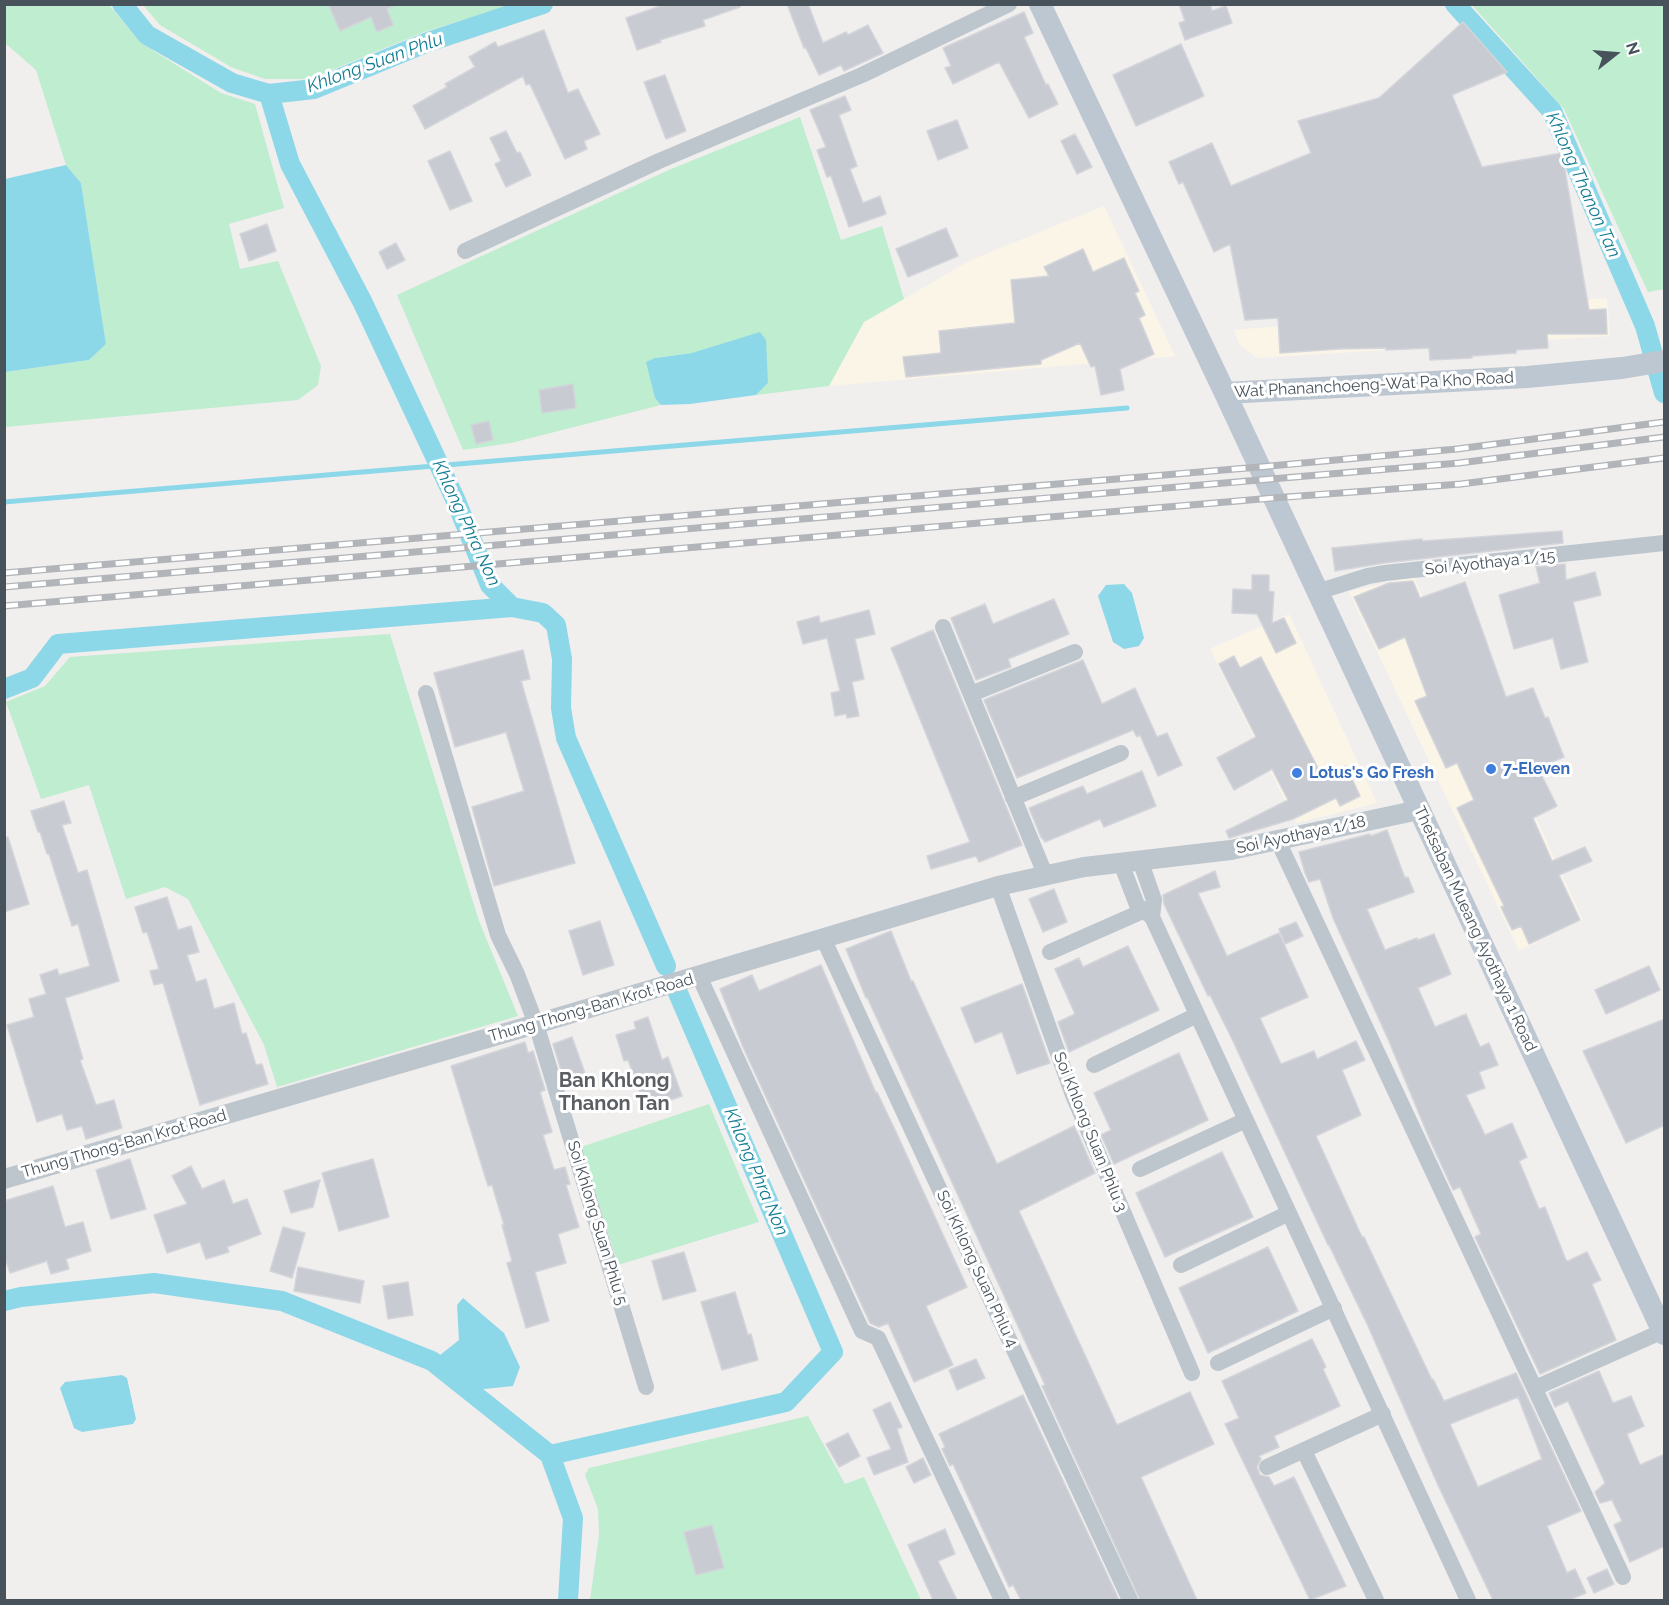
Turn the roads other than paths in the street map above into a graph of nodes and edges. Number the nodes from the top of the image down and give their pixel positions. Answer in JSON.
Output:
{"nodes":[{"id":1,"x":1009,"y":4,"type":"edge"},
{"id":2,"x":1041,"y":4,"type":"edge"},
{"id":3,"x":465,"y":251,"type":"dead end"},
{"id":4,"x":1665,"y":361,"type":"edge"},
{"id":5,"x":1226,"y":393,"type":"junction"},
{"id":6,"x":1665,"y":543,"type":"edge"},
{"id":7,"x":1317,"y":592,"type":"junction"},
{"id":8,"x":943,"y":627,"type":"dead end"},
{"id":9,"x":1075,"y":652,"type":"dead end"},
{"id":10,"x":426,"y":693,"type":"dead end"},
{"id":11,"x":971,"y":694,"type":"junction"},
{"id":12,"x":1122,"y":753,"type":"dead end"},
{"id":13,"x":1014,"y":798,"type":"junction"},
{"id":14,"x":1419,"y":810,"type":"junction"},
{"id":15,"x":1278,"y":841,"type":"junction"},
{"id":16,"x":1181,"y":856,"type":"joint"},
{"id":17,"x":1131,"y":861,"type":"junction"},
{"id":18,"x":1045,"y":874,"type":"junction"},
{"id":19,"x":998,"y":886,"type":"junction"},
{"id":20,"x":1146,"y":907,"type":"junction"},
{"id":21,"x":823,"y":938,"type":"junction"},
{"id":22,"x":1050,"y":952,"type":"dead end"},
{"id":23,"x":699,"y":976,"type":"junction"},
{"id":24,"x":1197,"y":1015,"type":"junction"},
{"id":25,"x":536,"y":1024,"type":"junction"},
{"id":26,"x":1094,"y":1065,"type":"dead end"},
{"id":27,"x":1246,"y":1120,"type":"junction"},
{"id":28,"x":1140,"y":1169,"type":"dead end"},
{"id":29,"x":4,"y":1179,"type":"edge"},
{"id":30,"x":1289,"y":1213,"type":"junction"},
{"id":31,"x":1181,"y":1265,"type":"dead end"},
{"id":32,"x":1334,"y":1308,"type":"junction"},
{"id":33,"x":1664,"y":1332,"type":"edge"},
{"id":34,"x":1218,"y":1363,"type":"dead end"},
{"id":35,"x":1192,"y":1373,"type":"dead end"},
{"id":36,"x":646,"y":1387,"type":"dead end"},
{"id":37,"x":1535,"y":1388,"type":"junction"},
{"id":38,"x":1383,"y":1414,"type":"junction"},
{"id":39,"x":1304,"y":1451,"type":"junction"},
{"id":40,"x":1267,"y":1467,"type":"dead end"},
{"id":41,"x":1623,"y":1577,"type":"dead end"},
{"id":42,"x":1002,"y":1600,"type":"edge"},
{"id":43,"x":1130,"y":1600,"type":"edge"},
{"id":44,"x":1376,"y":1600,"type":"edge"},
{"id":45,"x":1468,"y":1600,"type":"edge"}],
"edges":[{"from":1,"to":3,"type":"street"},
{"from":2,"to":5,"type":"main road","name":"Wat Phananchoeng-Wat Pa Kho Road"},
{"from":4,"to":5,"type":"main road","name":"Wat Phananchoeng-Wat Pa Kho Road"},
{"from":5,"to":7,"type":"main road","name":"Thetsaban Mueang Ayothaya 1 Road"},
{"from":6,"to":7,"type":"street","name":"Soi Ayothaya 1/15"},
{"from":7,"to":14,"type":"main road","name":"Thetsaban Mueang Ayothaya 1 Road"},
{"from":8,"to":11,"type":"street"},
{"from":9,"to":11,"type":"street"},
{"from":10,"to":25,"type":"street","name":"Soi Khlong Suan Phlu 5"},
{"from":11,"to":13,"type":"street"},
{"from":12,"to":13,"type":"street"},
{"from":13,"to":18,"type":"street"},
{"from":14,"to":15,"type":"street","name":"Soi Ayothaya 1/18"},
{"from":14,"to":33,"type":"main road","name":"Thetsaban Mueang Ayothaya 1 Road"},
{"from":15,"to":16,"type":"street","name":"Soi Ayothaya 1/18"},
{"from":15,"to":37,"type":"street"},
{"from":16,"to":17,"type":"street","name":"Thung Thong-Ban Krot Road"},
{"from":17,"to":18,"type":"street","name":"Thung Thong-Ban Krot Road"},
{"from":17,"to":20,"type":"street"},
{"from":18,"to":19,"type":"street","name":"Thung Thong-Ban Krot Road"},
{"from":19,"to":21,"type":"street","name":"Thung Thong-Ban Krot Road"},
{"from":19,"to":35,"type":"street","name":"Soi Khlong Suan Phlu 3"},
{"from":20,"to":22,"type":"street"},
{"from":20,"to":24,"type":"street"},
{"from":21,"to":23,"type":"street","name":"Thung Thong-Ban Krot Road"},
{"from":21,"to":43,"type":"street","name":"Soi Khlong Suan Phlu 4"},
{"from":23,"to":25,"type":"street","name":"Thung Thong-Ban Krot Road"},
{"from":23,"to":42,"type":"street"},
{"from":24,"to":26,"type":"street"},
{"from":24,"to":27,"type":"street"},
{"from":25,"to":29,"type":"street","name":"Thung Thong-Ban Krot Road"},
{"from":25,"to":36,"type":"street","name":"Soi Khlong Suan Phlu 5"},
{"from":27,"to":28,"type":"street"},
{"from":27,"to":30,"type":"street"},
{"from":30,"to":31,"type":"street"},
{"from":30,"to":32,"type":"street"},
{"from":32,"to":34,"type":"street"},
{"from":32,"to":38,"type":"street"},
{"from":33,"to":37,"type":"street"},
{"from":37,"to":41,"type":"street"},
{"from":38,"to":39,"type":"street"},
{"from":38,"to":45,"type":"street"},
{"from":39,"to":40,"type":"street"},
{"from":39,"to":44,"type":"street"}]}
